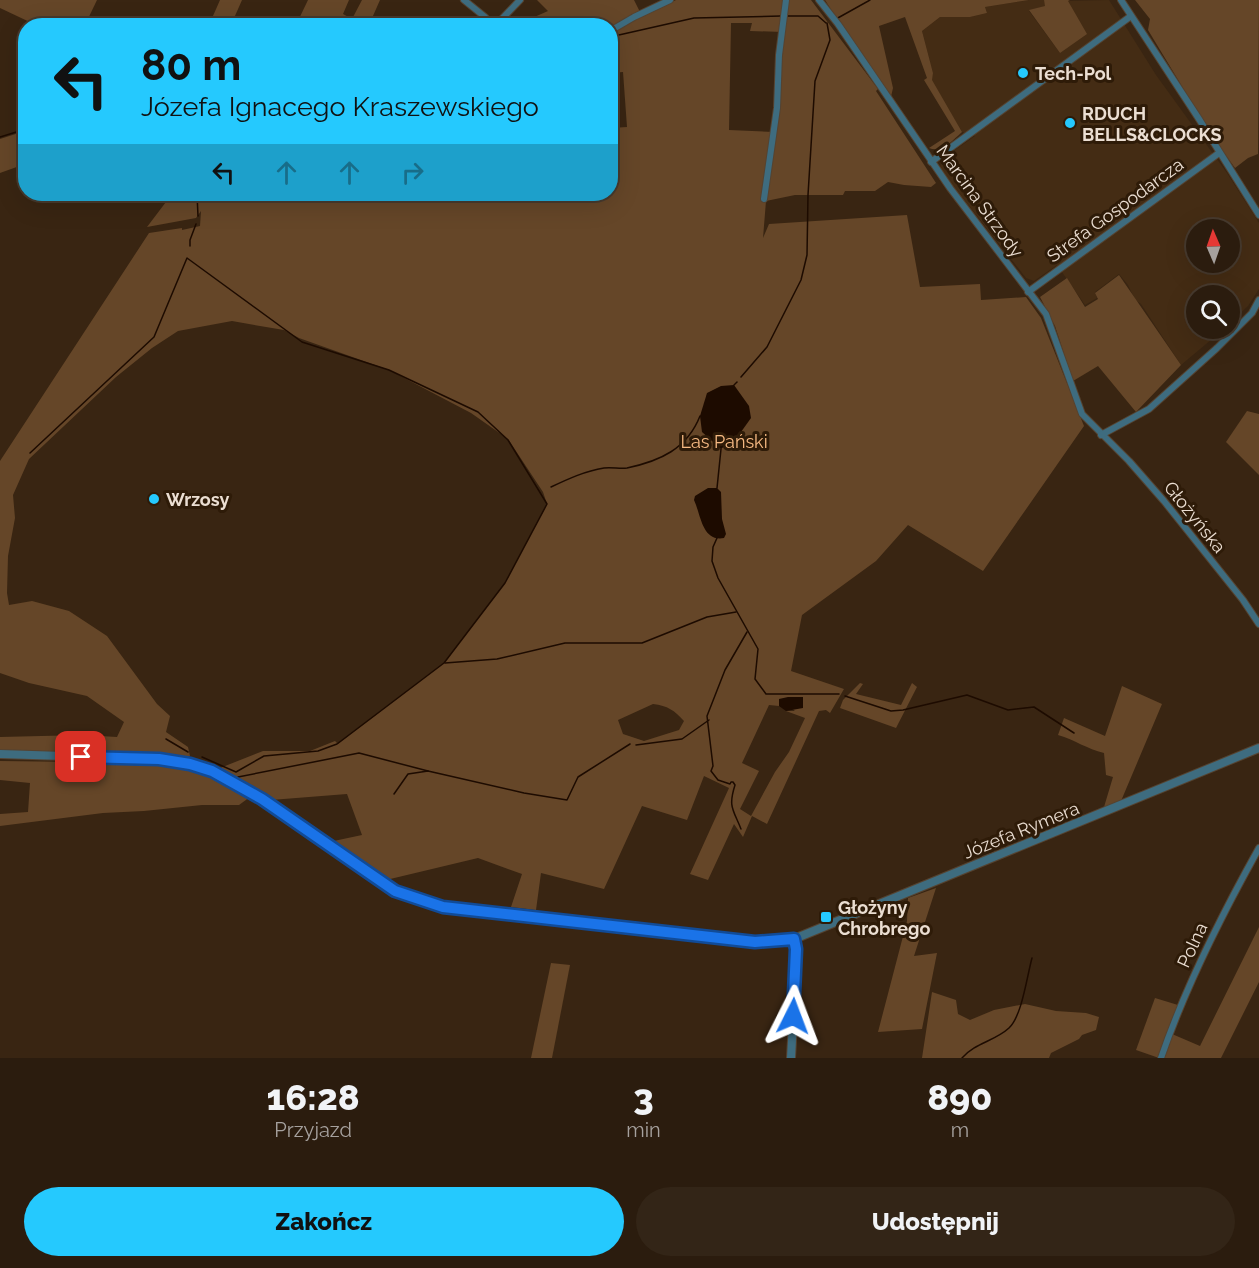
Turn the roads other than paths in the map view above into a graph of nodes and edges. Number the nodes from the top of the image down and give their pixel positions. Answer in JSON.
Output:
{"nodes":[{"id":1,"x":464,"y":0,"type":"edge"},
{"id":2,"x":519,"y":0,"type":"edge"},
{"id":3,"x":670,"y":0,"type":"edge"},
{"id":4,"x":786,"y":0,"type":"edge"},
{"id":5,"x":819,"y":0,"type":"edge"},
{"id":6,"x":1121,"y":0,"type":"edge"},
{"id":7,"x":1131,"y":16,"type":"junction"},
{"id":8,"x":486,"y":18,"type":"edge"},
{"id":9,"x":502,"y":18,"type":"edge"},
{"id":10,"x":618,"y":26,"type":"edge"},
{"id":11,"x":1219,"y":153,"type":"junction"},
{"id":12,"x":931,"y":162,"type":"junction"},
{"id":13,"x":764,"y":199,"type":"dead end"},
{"id":14,"x":1259,"y":215,"type":"edge"},
{"id":15,"x":1028,"y":292,"type":"junction"},
{"id":16,"x":1259,"y":300,"type":"edge"},
{"id":17,"x":1099,"y":433,"type":"junction"},
{"id":18,"x":1259,"y":624,"type":"edge"},
{"id":19,"x":1259,"y":748,"type":"edge"},
{"id":20,"x":0,"y":754,"type":"edge"},
{"id":21,"x":1259,"y":848,"type":"edge"},
{"id":22,"x":794,"y":939,"type":"junction"},
{"id":23,"x":791,"y":1058,"type":"edge"},
{"id":24,"x":1161,"y":1058,"type":"edge"}],
"edges":[{"from":1,"to":8,"type":"street"},
{"from":2,"to":9,"type":"street"},
{"from":3,"to":10,"type":"street"},
{"from":4,"to":13,"type":"street"},
{"from":5,"to":12,"type":"street","name":"Marcina Strzody"},
{"from":6,"to":7,"type":"street"},
{"from":7,"to":11,"type":"street"},
{"from":7,"to":12,"type":"street"},
{"from":11,"to":14,"type":"street"},
{"from":11,"to":15,"type":"street","name":"Strefa Gospodarcza"},
{"from":12,"to":15,"type":"street","name":"Marcina Strzody"},
{"from":15,"to":17,"type":"street","name":"Marcina Strzody"},
{"from":16,"to":17,"type":"street"},
{"from":17,"to":18,"type":"street","name":"Głożyńska"},
{"from":19,"to":22,"type":"street","name":"Józefa Rymera"},
{"from":20,"to":22,"type":"street","name":"Józefa Rymera"},
{"from":21,"to":24,"type":"street","name":"Polna"},
{"from":22,"to":23,"type":"street"}]}
